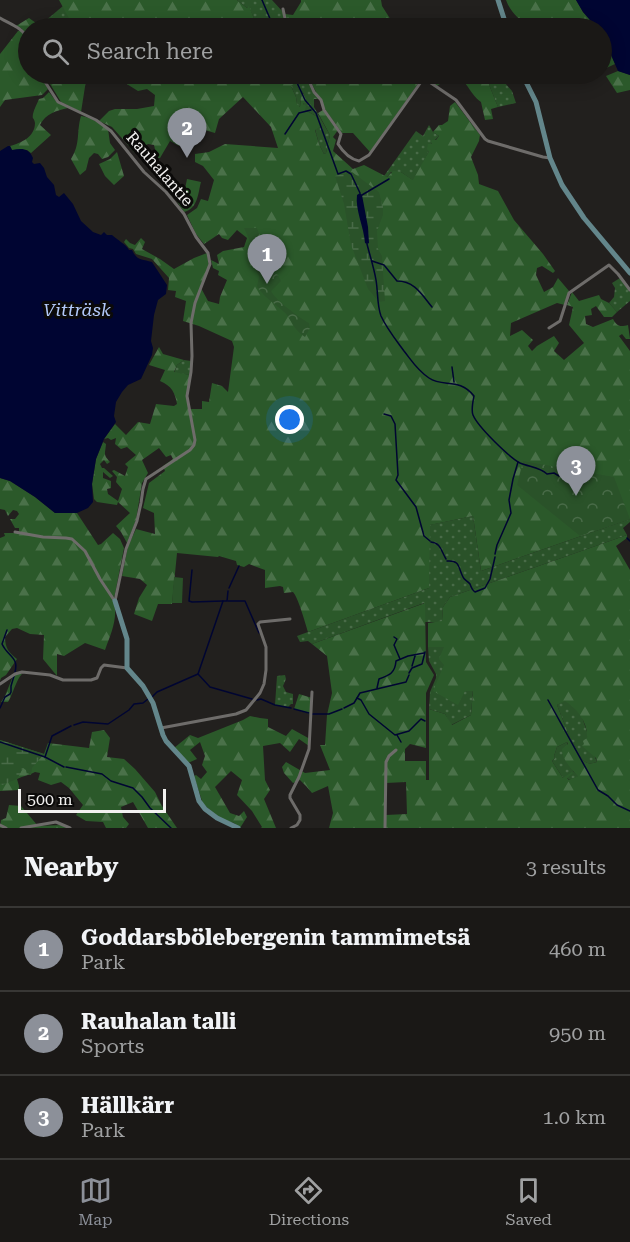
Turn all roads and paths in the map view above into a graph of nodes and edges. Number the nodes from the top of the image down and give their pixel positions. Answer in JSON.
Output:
{"nodes":[{"id":1,"x":498,"y":0,"type":"edge"},
{"id":2,"x":284,"y":9,"type":"dead end"},
{"id":3,"x":0,"y":18,"type":"edge"},
{"id":4,"x":285,"y":18,"type":"edge"},
{"id":5,"x":504,"y":18,"type":"edge"},
{"id":6,"x":18,"y":28,"type":"edge"},
{"id":7,"x":46,"y":84,"type":"edge"},
{"id":8,"x":310,"y":84,"type":"edge"},
{"id":9,"x":420,"y":84,"type":"edge"},
{"id":10,"x":432,"y":84,"type":"edge"},
{"id":11,"x":527,"y":84,"type":"edge"},
{"id":12,"x":550,"y":158,"type":"junction"},
{"id":13,"x":630,"y":273,"type":"edge"},
{"id":14,"x":630,"y":290,"type":"edge"},
{"id":15,"x":549,"y":328,"type":"dead end"},
{"id":16,"x":15,"y":532,"type":"dead end"},
{"id":17,"x":115,"y":601,"type":"junction"},
{"id":18,"x":290,"y":619,"type":"dead end"},
{"id":19,"x":126,"y":668,"type":"junction"},
{"id":20,"x":0,"y":684,"type":"edge"},
{"id":21,"x":312,"y":692,"type":"dead end"},
{"id":22,"x":161,"y":728,"type":"junction"},
{"id":23,"x":396,"y":750,"type":"dead end"},
{"id":24,"x":0,"y":825,"type":"edge"},
{"id":25,"x":6,"y":828,"type":"edge"},
{"id":26,"x":21,"y":828,"type":"edge"},
{"id":27,"x":70,"y":828,"type":"edge"},
{"id":28,"x":238,"y":828,"type":"edge"},
{"id":29,"x":291,"y":828,"type":"edge"},
{"id":30,"x":385,"y":828,"type":"edge"}],
"edges":[{"from":1,"to":5,"type":"street"},
{"from":2,"to":4,"type":"street"},
{"from":3,"to":6,"type":"street"},
{"from":7,"to":17,"type":"street","name":"Rauhalantie"},
{"from":8,"to":9,"type":"street"},
{"from":10,"to":12,"type":"street"},
{"from":11,"to":12,"type":"street"},
{"from":12,"to":13,"type":"street"},
{"from":14,"to":15,"type":"street"},
{"from":16,"to":17,"type":"street"},
{"from":17,"to":19,"type":"street"},
{"from":18,"to":22,"type":"street"},
{"from":19,"to":20,"type":"street"},
{"from":19,"to":22,"type":"street"},
{"from":21,"to":29,"type":"street"},
{"from":22,"to":28,"type":"street"},
{"from":23,"to":30,"type":"street"},
{"from":24,"to":25,"type":"street"},
{"from":26,"to":27,"type":"street"}]}
